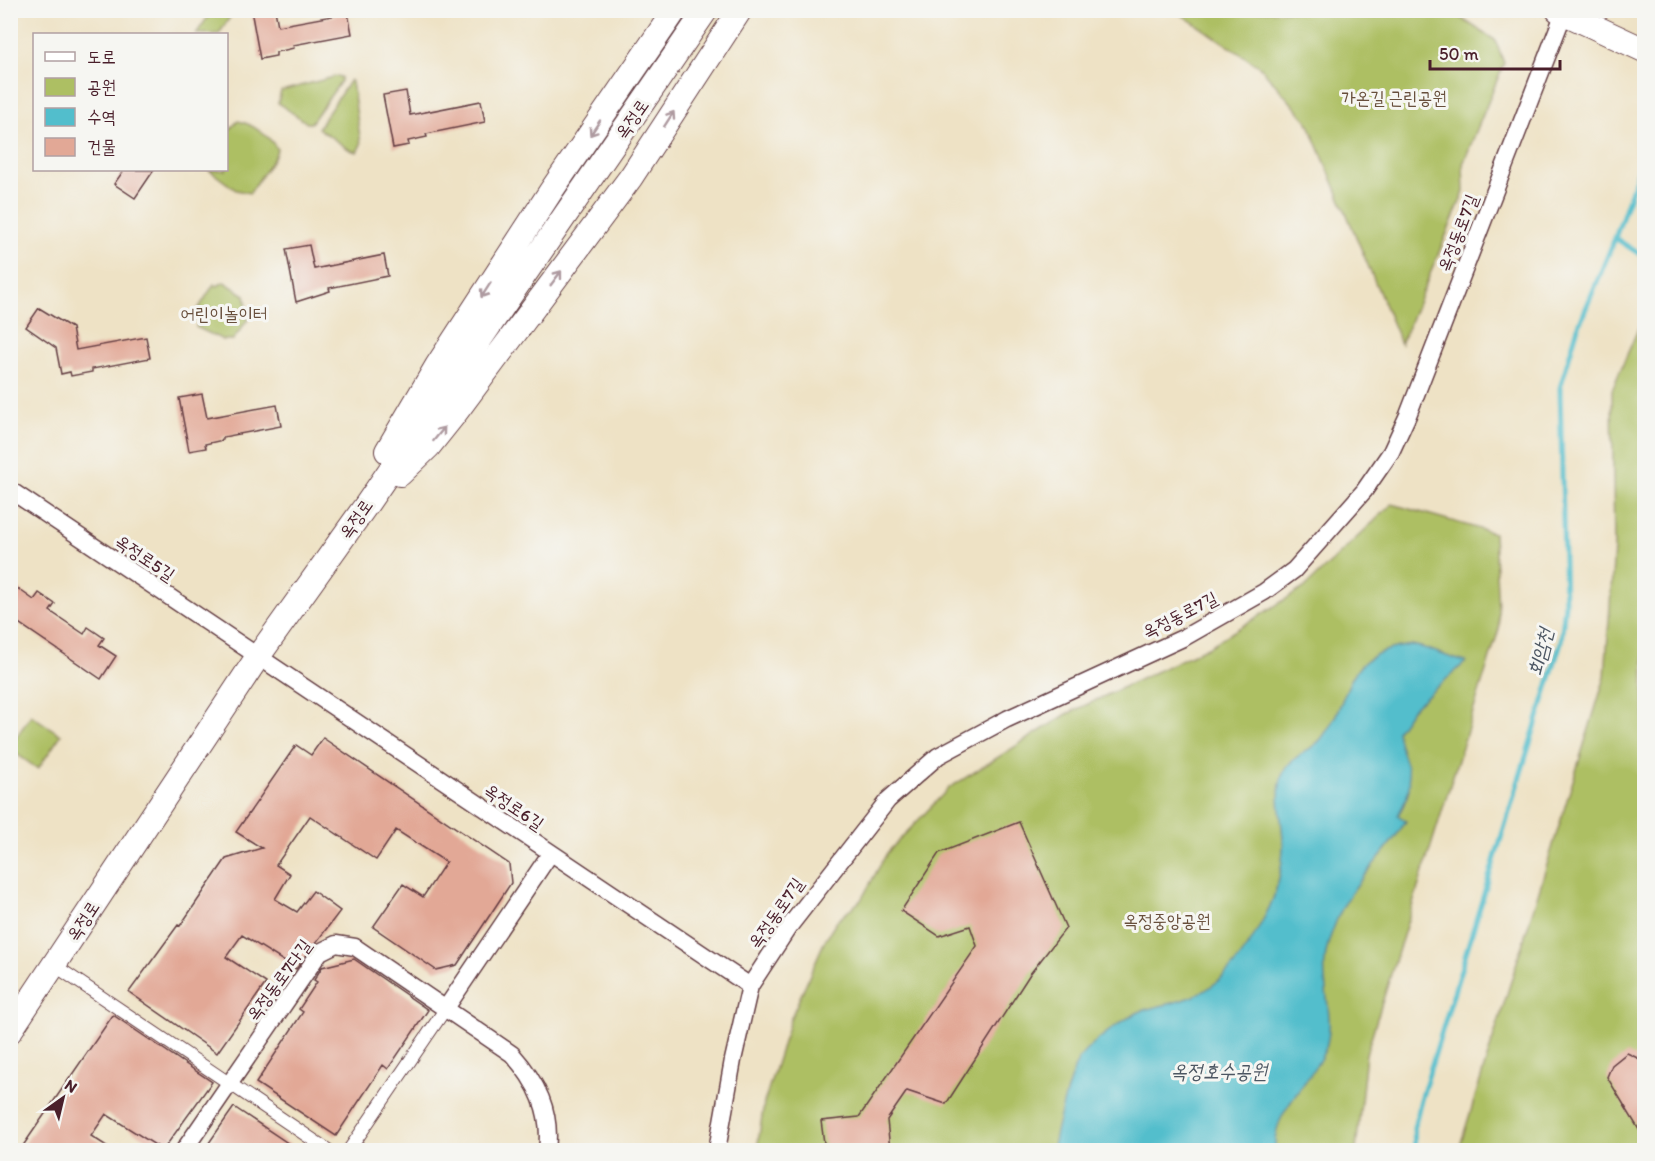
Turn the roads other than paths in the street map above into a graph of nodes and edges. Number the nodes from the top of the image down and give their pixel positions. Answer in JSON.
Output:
{"nodes":[{"id":1,"x":675,"y":10,"type":"edge"},
{"id":2,"x":706,"y":10,"type":"edge"},
{"id":3,"x":740,"y":10,"type":"edge"},
{"id":4,"x":1562,"y":12,"type":"edge"},
{"id":5,"x":1644,"y":50,"type":"edge"},
{"id":6,"x":10,"y":490,"type":"edge"},
{"id":7,"x":367,"y":504,"type":"junction"},
{"id":8,"x":257,"y":658,"type":"junction"},
{"id":9,"x":550,"y":854,"type":"junction"},
{"id":10,"x":54,"y":965,"type":"junction"},
{"id":11,"x":750,"y":986,"type":"junction"},
{"id":12,"x":446,"y":1008,"type":"junction"},
{"id":13,"x":10,"y":1031,"type":"edge"},
{"id":14,"x":229,"y":1083,"type":"junction"},
{"id":15,"x":184,"y":1150,"type":"edge"},
{"id":16,"x":328,"y":1150,"type":"edge"},
{"id":17,"x":349,"y":1150,"type":"edge"},
{"id":18,"x":547,"y":1150,"type":"edge"},
{"id":19,"x":717,"y":1150,"type":"edge"}],
"edges":[{"from":1,"to":7,"type":"main road","one_way":true},
{"from":2,"to":7,"type":"main road","name":"옥정로"},
{"from":7,"to":3,"type":"main road","one_way":true},
{"from":4,"to":5,"type":"main road"},
{"from":4,"to":11,"type":"street","name":"옥정동로7길"},
{"from":6,"to":8,"type":"street","name":"옥정로5길"},
{"from":7,"to":8,"type":"main road","name":"옥정로"},
{"from":8,"to":9,"type":"street","name":"옥정로6길"},
{"from":8,"to":10,"type":"main road","name":"옥정로"},
{"from":9,"to":11,"type":"street","name":"옥정로6길"},
{"from":9,"to":12,"type":"street"},
{"from":10,"to":13,"type":"main road","name":"옥정로"},
{"from":10,"to":14,"type":"street"},
{"from":11,"to":19,"type":"street","name":"옥정동로7길"},
{"from":12,"to":14,"type":"street","name":"옥정동로7다길"},
{"from":12,"to":17,"type":"street"},
{"from":12,"to":18,"type":"street"},
{"from":14,"to":15,"type":"street","name":"옥정동로7다길"},
{"from":14,"to":16,"type":"street"}]}
